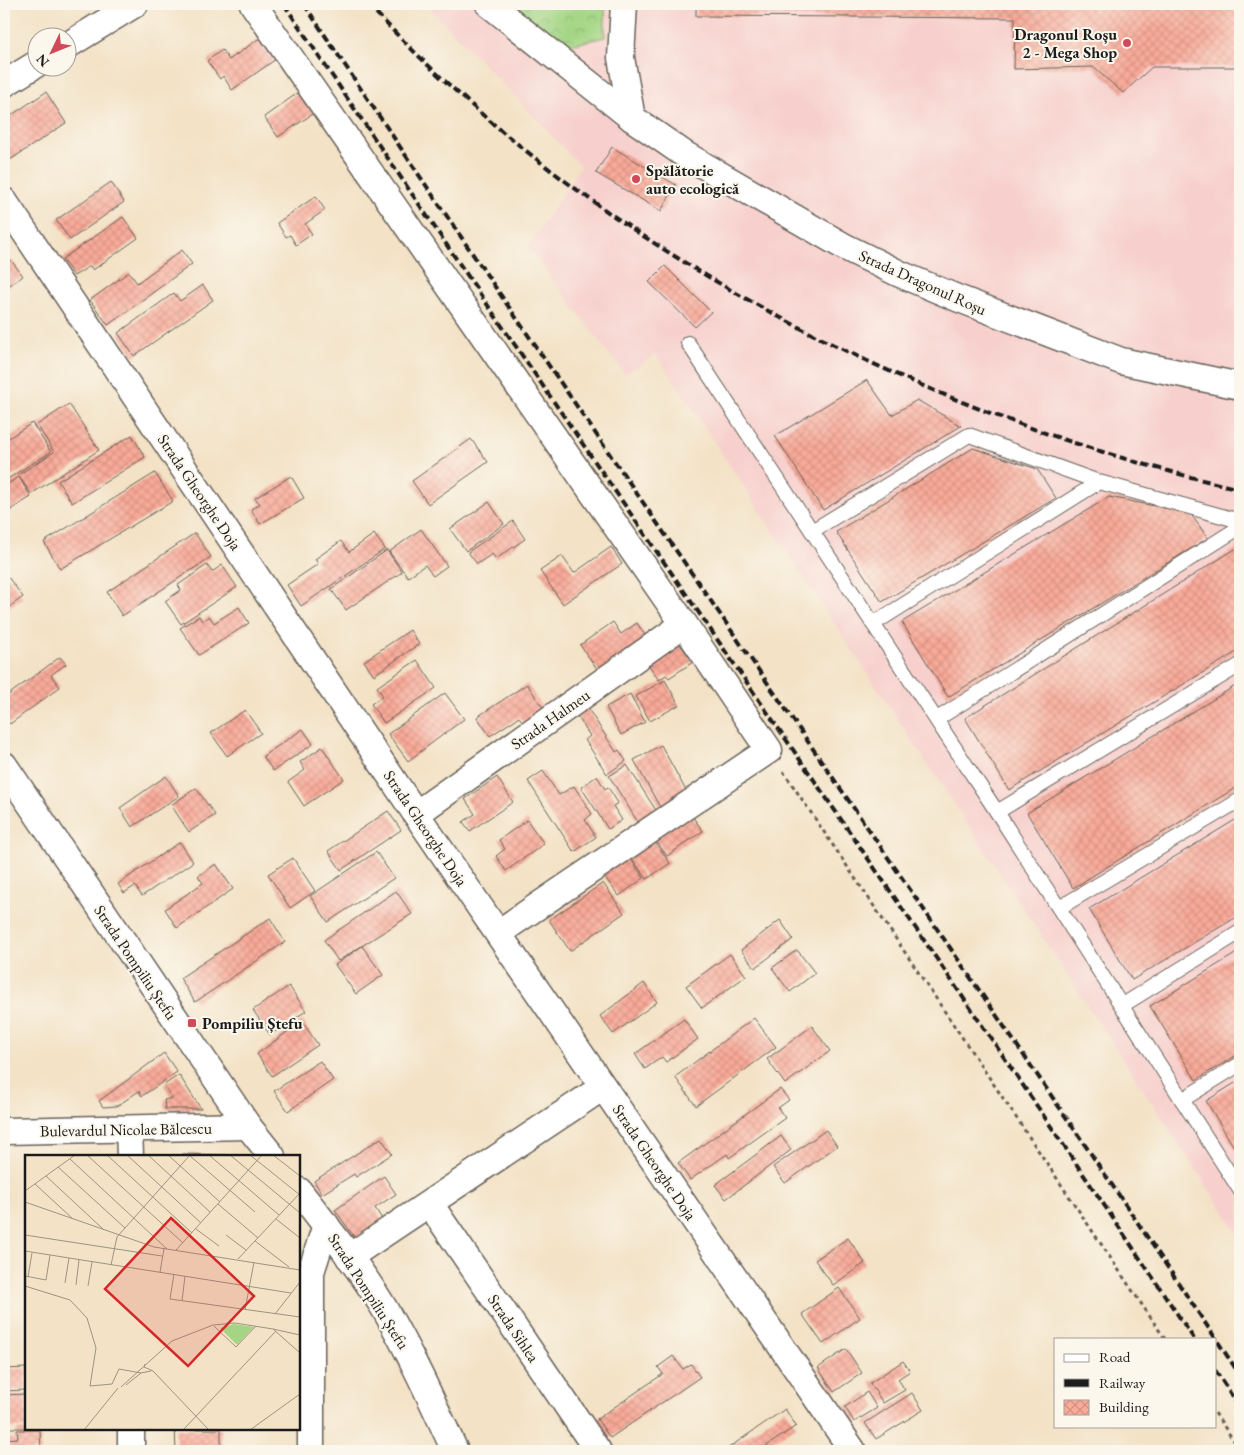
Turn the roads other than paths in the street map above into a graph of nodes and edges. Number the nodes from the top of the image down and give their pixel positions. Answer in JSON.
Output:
{"nodes":[{"id":1,"x":135,"y":4,"type":"edge"},
{"id":2,"x":254,"y":4,"type":"edge"},
{"id":3,"x":489,"y":4,"type":"edge"},
{"id":4,"x":624,"y":4,"type":"edge"},
{"id":5,"x":78,"y":39,"type":"edge"},
{"id":6,"x":28,"y":69,"type":"edge"},
{"id":7,"x":4,"y":84,"type":"edge"},
{"id":8,"x":632,"y":118,"type":"junction"},
{"id":9,"x":4,"y":201,"type":"edge"},
{"id":10,"x":688,"y":343,"type":"dead end"},
{"id":11,"x":1240,"y":386,"type":"edge"},
{"id":12,"x":1099,"y":482,"type":"junction"},
{"id":13,"x":1240,"y":521,"type":"edge"},
{"id":14,"x":1240,"y":527,"type":"edge"},
{"id":15,"x":812,"y":531,"type":"junction"},
{"id":16,"x":684,"y":624,"type":"junction"},
{"id":17,"x":874,"y":624,"type":"junction"},
{"id":18,"x":1240,"y":665,"type":"edge"},
{"id":19,"x":937,"y":720,"type":"junction"},
{"id":20,"x":4,"y":765,"type":"edge"},
{"id":21,"x":1240,"y":800,"type":"edge"},
{"id":22,"x":997,"y":812,"type":"junction"},
{"id":23,"x":416,"y":814,"type":"junction"},
{"id":24,"x":1059,"y":908,"type":"junction"},
{"id":25,"x":1240,"y":932,"type":"edge"},
{"id":26,"x":498,"y":933,"type":"junction"},
{"id":27,"x":1123,"y":1005,"type":"junction"},
{"id":28,"x":1240,"y":1064,"type":"edge"},
{"id":29,"x":604,"y":1087,"type":"junction"},
{"id":30,"x":1182,"y":1100,"type":"junction"},
{"id":31,"x":248,"y":1126,"type":"junction"},
{"id":32,"x":129,"y":1129,"type":"junction"},
{"id":33,"x":4,"y":1130,"type":"edge"},
{"id":34,"x":130,"y":1155,"type":"edge"},
{"id":35,"x":271,"y":1155,"type":"edge"},
{"id":36,"x":1236,"y":1174,"type":"edge"},
{"id":37,"x":1240,"y":1190,"type":"edge"},
{"id":38,"x":300,"y":1191,"type":"edge"},
{"id":39,"x":430,"y":1204,"type":"junction"},
{"id":40,"x":326,"y":1225,"type":"junction"},
{"id":41,"x":349,"y":1257,"type":"junction"},
{"id":42,"x":131,"y":1430,"type":"edge"},
{"id":43,"x":131,"y":1451,"type":"edge"},
{"id":44,"x":311,"y":1451,"type":"edge"},
{"id":45,"x":455,"y":1451,"type":"edge"},
{"id":46,"x":598,"y":1451,"type":"edge"},
{"id":47,"x":854,"y":1451,"type":"edge"}],
"edges":[{"from":1,"to":5,"type":"street"},
{"from":2,"to":16,"type":"street"},
{"from":3,"to":8,"type":"street","name":"Strada Dragonul Roșu"},
{"from":4,"to":8,"type":"street"},
{"from":6,"to":7,"type":"street"},
{"from":8,"to":11,"type":"street","name":"Strada Dragonul Roșu"},
{"from":9,"to":23,"type":"street","name":"Strada Gheorghe Doja"},
{"from":10,"to":15,"type":"lane"},
{"from":12,"to":13,"type":"lane"},
{"from":12,"to":15,"type":"lane"},
{"from":12,"to":17,"type":"lane"},
{"from":14,"to":19,"type":"lane"},
{"from":15,"to":17,"type":"lane"},
{"from":16,"to":23,"type":"street","name":"Strada Halmeu"},
{"from":16,"to":26,"type":"street"},
{"from":17,"to":19,"type":"lane"},
{"from":18,"to":22,"type":"lane"},
{"from":19,"to":22,"type":"lane"},
{"from":20,"to":31,"type":"street","name":"Strada Pompiliu Ștefu"},
{"from":21,"to":24,"type":"lane"},
{"from":22,"to":24,"type":"lane"},
{"from":23,"to":26,"type":"street","name":"Strada Gheorghe Doja"},
{"from":24,"to":27,"type":"lane"},
{"from":25,"to":27,"type":"lane"},
{"from":26,"to":29,"type":"street","name":"Strada Gheorghe Doja"},
{"from":27,"to":30,"type":"lane"},
{"from":28,"to":30,"type":"lane"},
{"from":29,"to":39,"type":"street"},
{"from":29,"to":47,"type":"street","name":"Strada Gheorghe Doja"},
{"from":30,"to":36,"type":"lane"},
{"from":31,"to":32,"type":"street","name":"Bulevardul Nicolae Bălcescu"},
{"from":31,"to":35,"type":"street","name":"Strada Pompiliu Ștefu"},
{"from":32,"to":33,"type":"street","name":"Bulevardul Nicolae Bălcescu"},
{"from":32,"to":34,"type":"street"},
{"from":36,"to":37,"type":"lane"},
{"from":38,"to":40,"type":"street","name":"Strada Pompiliu Ștefu"},
{"from":39,"to":41,"type":"street"},
{"from":39,"to":46,"type":"street","name":"Strada Sihlea"},
{"from":40,"to":41,"type":"street","name":"Strada Pompiliu Ștefu"},
{"from":40,"to":44,"type":"street"},
{"from":41,"to":45,"type":"street","name":"Strada Pompiliu Ștefu"},
{"from":42,"to":43,"type":"street"}]}
